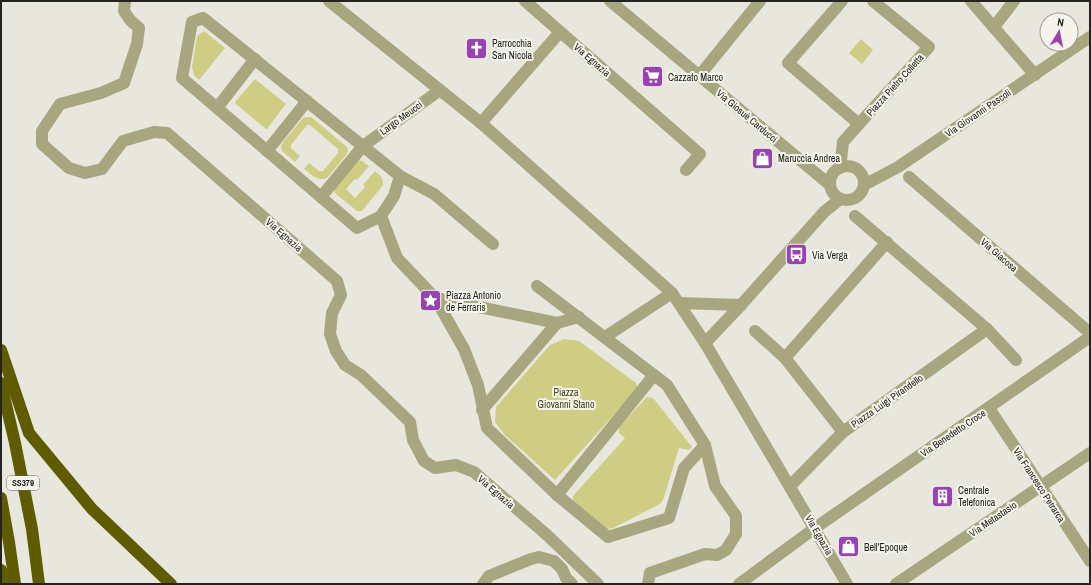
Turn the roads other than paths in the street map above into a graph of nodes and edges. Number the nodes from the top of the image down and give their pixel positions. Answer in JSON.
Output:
{"nodes":[{"id":1,"x":125,"y":1,"type":"edge"},
{"id":2,"x":329,"y":1,"type":"edge"},
{"id":3,"x":525,"y":1,"type":"edge"},
{"id":4,"x":610,"y":1,"type":"edge"},
{"id":5,"x":760,"y":1,"type":"edge"},
{"id":6,"x":842,"y":1,"type":"edge"},
{"id":7,"x":873,"y":1,"type":"edge"},
{"id":8,"x":971,"y":1,"type":"edge"},
{"id":9,"x":1014,"y":1,"type":"edge"},
{"id":10,"x":994,"y":27,"type":"junction"},
{"id":11,"x":560,"y":32,"type":"junction"},
{"id":12,"x":1090,"y":36,"type":"edge"},
{"id":13,"x":255,"y":59,"type":"junction"},
{"id":14,"x":1035,"y":75,"type":"junction"},
{"id":15,"x":699,"y":76,"type":"junction"},
{"id":16,"x":440,"y":90,"type":"junction"},
{"id":17,"x":307,"y":101,"type":"junction"},
{"id":18,"x":217,"y":108,"type":"junction"},
{"id":19,"x":481,"y":123,"type":"junction"},
{"id":20,"x":859,"y":124,"type":"junction"},
{"id":21,"x":363,"y":146,"type":"junction"},
{"id":22,"x":267,"y":151,"type":"junction"},
{"id":23,"x":840,"y":168,"type":"junction"},
{"id":24,"x":686,"y":170,"type":"dead end"},
{"id":25,"x":400,"y":176,"type":"junction"},
{"id":26,"x":909,"y":177,"type":"dead end"},
{"id":27,"x":830,"y":185,"type":"junction"},
{"id":28,"x":864,"y":185,"type":"junction"},
{"id":29,"x":321,"y":197,"type":"junction"},
{"id":30,"x":840,"y":199,"type":"junction"},
{"id":31,"x":381,"y":216,"type":"junction"},
{"id":32,"x":855,"y":216,"type":"dead end"},
{"id":33,"x":887,"y":242,"type":"junction"},
{"id":34,"x":493,"y":244,"type":"dead end"},
{"id":35,"x":538,"y":286,"type":"dead end"},
{"id":36,"x":672,"y":293,"type":"junction"},
{"id":37,"x":435,"y":298,"type":"junction"},
{"id":38,"x":679,"y":303,"type":"junction"},
{"id":39,"x":741,"y":305,"type":"junction"},
{"id":40,"x":579,"y":317,"type":"junction"},
{"id":41,"x":557,"y":323,"type":"junction"},
{"id":42,"x":987,"y":329,"type":"junction"},
{"id":43,"x":755,"y":331,"type":"dead end"},
{"id":44,"x":1090,"y":333,"type":"edge"},
{"id":45,"x":605,"y":337,"type":"junction"},
{"id":46,"x":1090,"y":337,"type":"edge"},
{"id":47,"x":705,"y":343,"type":"junction"},
{"id":48,"x":1,"y":350,"type":"edge"},
{"id":49,"x":785,"y":358,"type":"junction"},
{"id":50,"x":1016,"y":360,"type":"dead end"},
{"id":51,"x":654,"y":375,"type":"junction"},
{"id":52,"x":1,"y":384,"type":"edge"},
{"id":53,"x":989,"y":408,"type":"junction"},
{"id":54,"x":482,"y":410,"type":"junction"},
{"id":55,"x":843,"y":432,"type":"junction"},
{"id":56,"x":705,"y":445,"type":"junction"},
{"id":57,"x":1090,"y":453,"type":"edge"},
{"id":58,"x":790,"y":486,"type":"junction"},
{"id":59,"x":1041,"y":487,"type":"junction"},
{"id":60,"x":557,"y":495,"type":"junction"},
{"id":61,"x":1,"y":498,"type":"edge"},
{"id":62,"x":814,"y":528,"type":"junction"},
{"id":63,"x":1090,"y":561,"type":"edge"},
{"id":64,"x":1,"y":570,"type":"edge"},
{"id":65,"x":4,"y":584,"type":"edge"},
{"id":66,"x":15,"y":584,"type":"edge"},
{"id":67,"x":39,"y":584,"type":"edge"},
{"id":68,"x":171,"y":584,"type":"edge"},
{"id":69,"x":483,"y":584,"type":"edge"},
{"id":70,"x":572,"y":584,"type":"edge"},
{"id":71,"x":598,"y":584,"type":"edge"},
{"id":72,"x":648,"y":584,"type":"edge"},
{"id":73,"x":739,"y":584,"type":"edge"},
{"id":74,"x":847,"y":584,"type":"edge"},
{"id":75,"x":896,"y":584,"type":"edge"}],
"edges":[{"from":1,"to":71,"type":"street","name":"Via Egnazia"},
{"from":2,"to":16,"type":"street","name":"Via Egnazia"},
{"from":3,"to":11,"type":"street"},
{"from":4,"to":15,"type":"street","name":"Via Giosuè Carducci"},
{"from":5,"to":15,"type":"street"},
{"from":6,"to":20,"type":"street","name":"Piazza Pietro Colletta"},
{"from":7,"to":20,"type":"street","name":"Piazza Pietro Colletta"},
{"from":8,"to":10,"type":"street"},
{"from":9,"to":10,"type":"street"},
{"from":10,"to":14,"type":"street"},
{"from":11,"to":19,"type":"street"},
{"from":11,"to":24,"type":"street","name":"Via Egnazia"},
{"from":12,"to":14,"type":"street","name":"Via Giovanni Pascoli"},
{"from":13,"to":17,"type":"street"},
{"from":13,"to":18,"type":"street"},
{"from":13,"to":18,"type":"street"},
{"from":14,"to":28,"type":"street","name":"Via Giovanni Pascoli"},
{"from":15,"to":27,"type":"street","name":"Via Giosuè Carducci"},
{"from":16,"to":19,"type":"street","name":"Via Egnazia"},
{"from":16,"to":21,"type":"street","name":"Largo Meucci"},
{"from":17,"to":21,"type":"street"},
{"from":17,"to":22,"type":"street"},
{"from":18,"to":22,"type":"street"},
{"from":19,"to":36,"type":"street","name":"Via Egnazia"},
{"from":20,"to":23,"type":"street","name":"Piazza Pietro Colletta"},
{"from":21,"to":25,"type":"street"},
{"from":21,"to":29,"type":"street","name":"Largo Meucci"},
{"from":22,"to":29,"type":"street"},
{"from":23,"to":27,"type":"street"},
{"from":23,"to":28,"type":"street"},
{"from":25,"to":31,"type":"street"},
{"from":25,"to":34,"type":"street"},
{"from":26,"to":44,"type":"street","name":"Via Giacosa"},
{"from":27,"to":30,"type":"street"},
{"from":28,"to":30,"type":"street"},
{"from":29,"to":31,"type":"street"},
{"from":30,"to":39,"type":"street"},
{"from":31,"to":37,"type":"street"},
{"from":32,"to":33,"type":"street"},
{"from":33,"to":42,"type":"street"},
{"from":33,"to":49,"type":"street"},
{"from":35,"to":40,"type":"street"},
{"from":36,"to":38,"type":"street","name":"Via Egnazia"},
{"from":36,"to":45,"type":"street"},
{"from":37,"to":41,"type":"street"},
{"from":37,"to":54,"type":"street"},
{"from":38,"to":39,"type":"street"},
{"from":38,"to":47,"type":"street","name":"Via Egnazia"},
{"from":39,"to":47,"type":"street"},
{"from":40,"to":41,"type":"street"},
{"from":40,"to":45,"type":"street"},
{"from":41,"to":54,"type":"street"},
{"from":42,"to":50,"type":"street"},
{"from":42,"to":55,"type":"street","name":"Piazza Luigi Pirandello"},
{"from":43,"to":49,"type":"street","name":"Piazza Luigi Pirandello"},
{"from":45,"to":51,"type":"street"},
{"from":46,"to":53,"type":"street","name":"Via Benedetto Croce"},
{"from":47,"to":58,"type":"street","name":"Via Egnazia"},
{"from":48,"to":68,"type":"highway"},
{"from":49,"to":55,"type":"street","name":"Piazza Luigi Pirandello"},
{"from":51,"to":56,"type":"street"},
{"from":51,"to":60,"type":"street"},
{"from":52,"to":67,"type":"highway","number":"SS379"},
{"from":53,"to":59,"type":"street","name":"Via Francesco Petrarca"},
{"from":53,"to":62,"type":"street","name":"Via Benedetto Croce"},
{"from":54,"to":60,"type":"street"},
{"from":55,"to":58,"type":"street"},
{"from":56,"to":60,"type":"street"},
{"from":56,"to":72,"type":"street"},
{"from":57,"to":59,"type":"street","name":"Via Metastasio"},
{"from":58,"to":62,"type":"street","name":"Via Egnazia"},
{"from":59,"to":63,"type":"street","name":"Via Francesco Petrarca"},
{"from":59,"to":75,"type":"street","name":"Via Metastasio"},
{"from":61,"to":66,"type":"highway","number":"SS379"},
{"from":62,"to":73,"type":"street","name":"Via Benedetto Croce"},
{"from":62,"to":74,"type":"street","name":"Via Egnazia"},
{"from":64,"to":65,"type":"highway"},
{"from":69,"to":70,"type":"street"}]}
